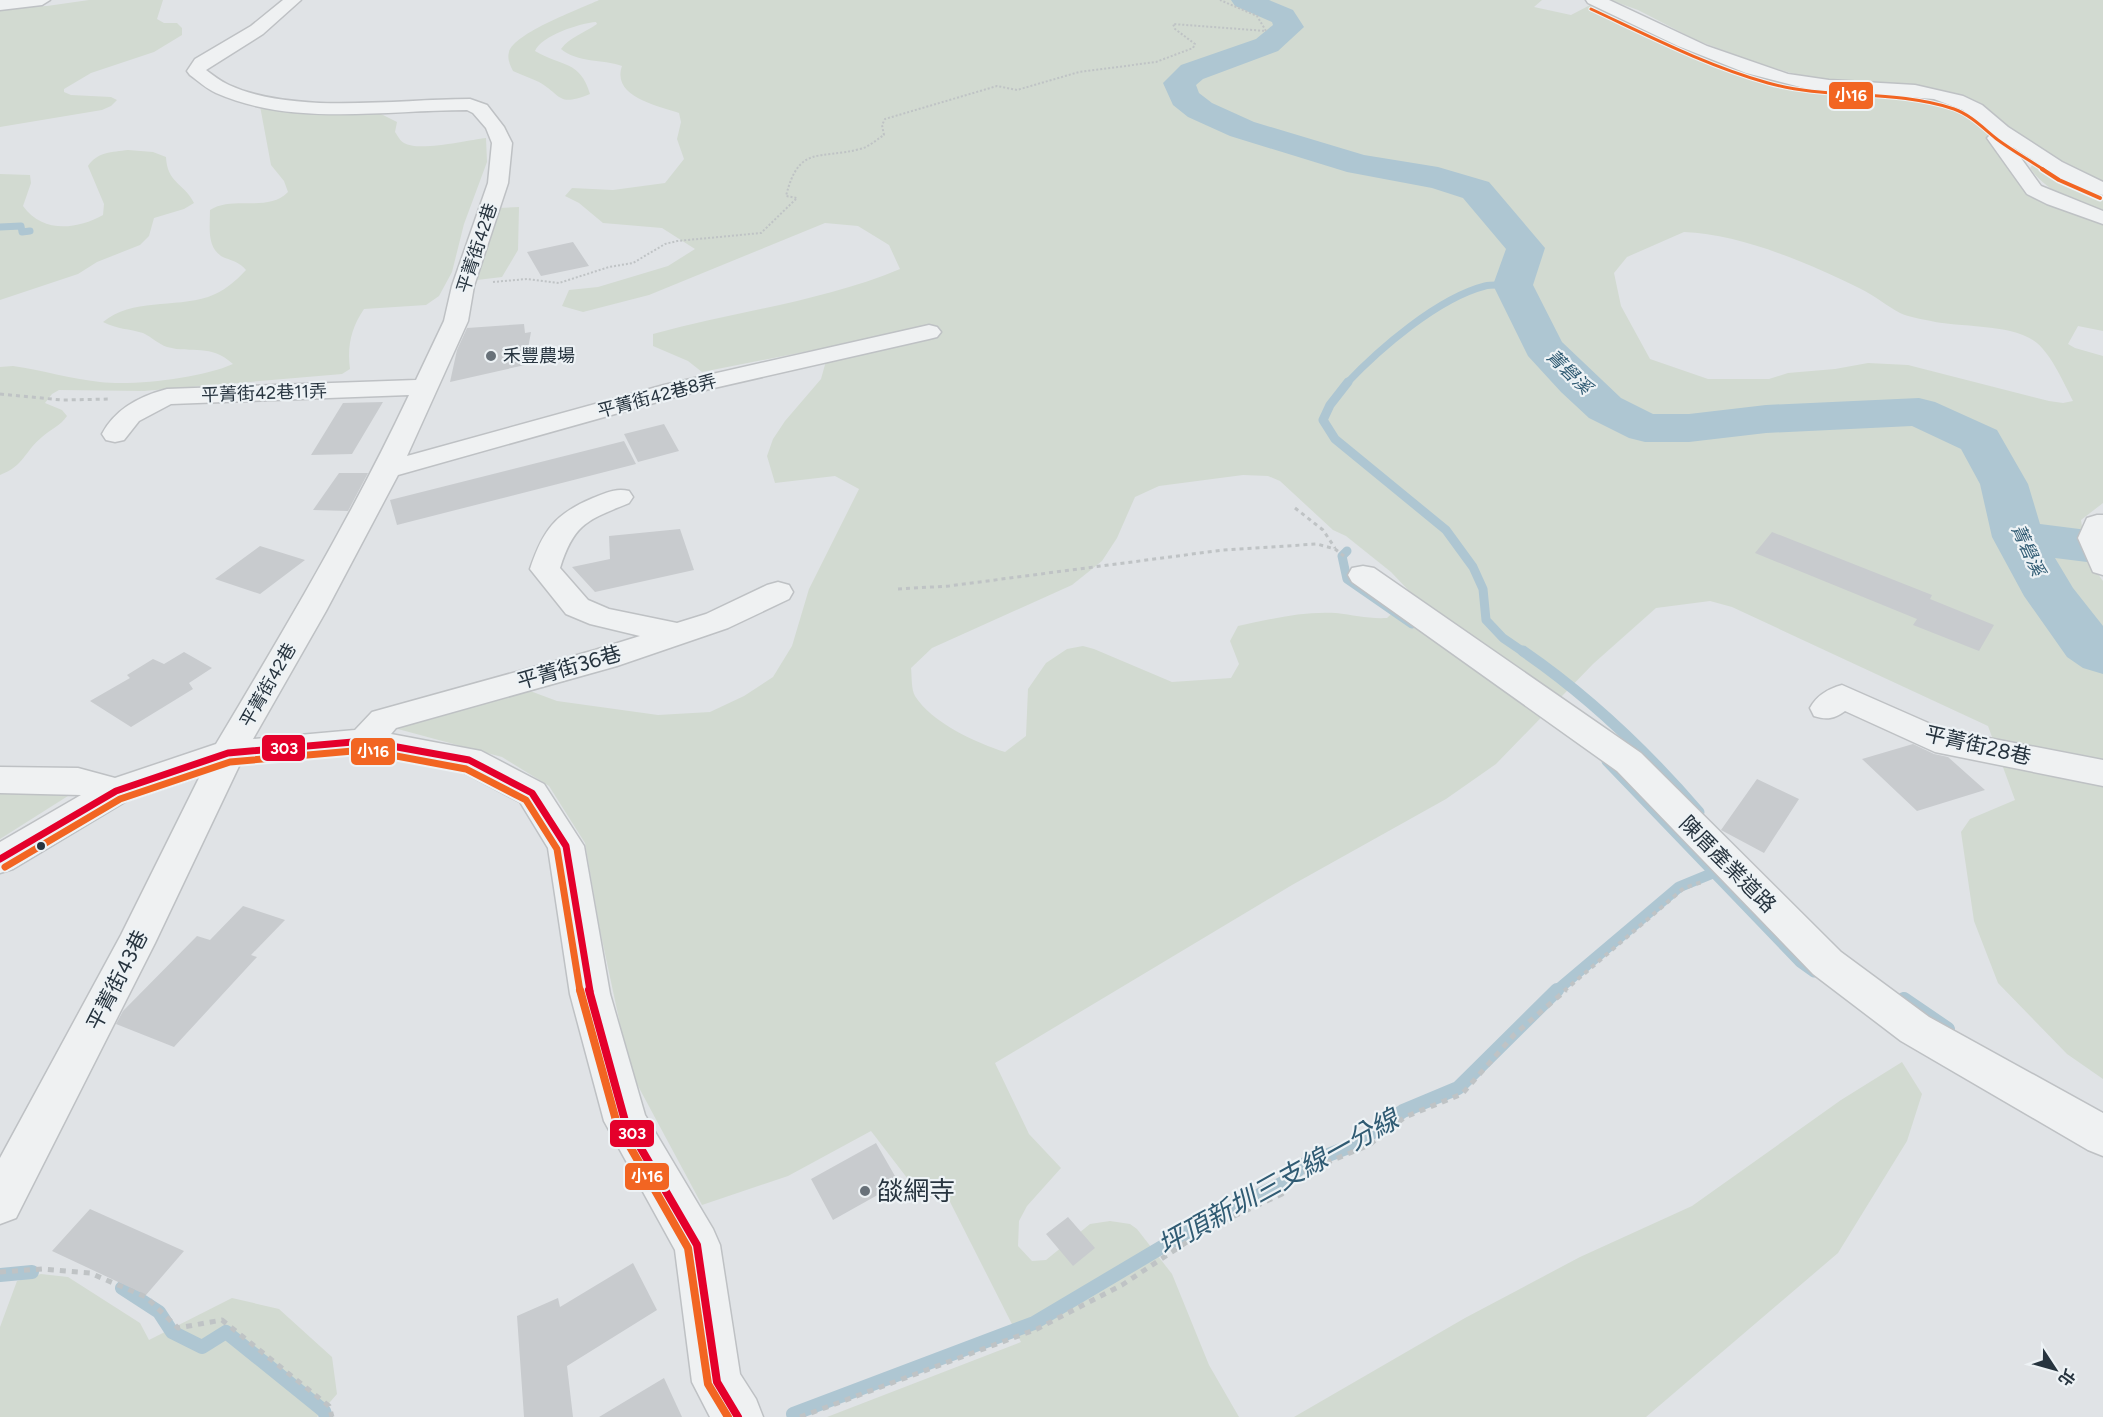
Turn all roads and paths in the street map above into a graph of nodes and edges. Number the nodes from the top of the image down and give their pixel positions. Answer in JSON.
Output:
{"nodes":[{"id":1,"x":42,"y":0,"type":"edge"},
{"id":2,"x":293,"y":0,"type":"edge"},
{"id":3,"x":1220,"y":0,"type":"edge"},
{"id":4,"x":1594,"y":0,"type":"edge"},
{"id":5,"x":0,"y":5,"type":"edge"},
{"id":6,"x":2007,"y":134,"type":"junction"},
{"id":7,"x":2103,"y":189,"type":"edge"},
{"id":8,"x":2103,"y":218,"type":"edge"},
{"id":9,"x":463,"y":286,"type":"junction"},
{"id":10,"x":929,"y":332,"type":"dead end"},
{"id":11,"x":427,"y":387,"type":"junction"},
{"id":12,"x":0,"y":394,"type":"edge"},
{"id":13,"x":167,"y":397,"type":"junction"},
{"id":14,"x":115,"y":434,"type":"dead end"},
{"id":15,"x":387,"y":470,"type":"junction"},
{"id":16,"x":619,"y":497,"type":"dead end"},
{"id":17,"x":1295,"y":508,"type":"dead end"},
{"id":18,"x":1363,"y":575,"type":"dead end"},
{"id":19,"x":898,"y":589,"type":"dead end"},
{"id":20,"x":778,"y":592,"type":"dead end"},
{"id":21,"x":675,"y":633,"type":"junction"},
{"id":22,"x":1826,"y":708,"type":"dead end"},
{"id":23,"x":364,"y":741,"type":"junction"},
{"id":24,"x":228,"y":753,"type":"junction"},
{"id":25,"x":2103,"y":773,"type":"edge"},
{"id":26,"x":0,"y":780,"type":"edge"},
{"id":27,"x":116,"y":791,"type":"junction"},
{"id":28,"x":0,"y":860,"type":"edge"},
{"id":29,"x":1734,"y":871,"type":"junction"},
{"id":30,"x":2103,"y":1136,"type":"edge"},
{"id":31,"x":0,"y":1203,"type":"edge"},
{"id":32,"x":0,"y":1272,"type":"edge"},
{"id":33,"x":332,"y":1417,"type":"edge"},
{"id":34,"x":738,"y":1417,"type":"edge"},
{"id":35,"x":800,"y":1417,"type":"edge"}],
"edges":[{"from":1,"to":5,"type":"street"},
{"from":2,"to":9,"type":"street","name":"平菁街42巷"},
{"from":3,"to":9,"type":"path"},
{"from":4,"to":6,"type":"street"},
{"from":6,"to":7,"type":"street"},
{"from":6,"to":8,"type":"street"},
{"from":9,"to":11,"type":"street","name":"平菁街42巷"},
{"from":10,"to":15,"type":"street","name":"平菁街42巷8弄"},
{"from":11,"to":13,"type":"street","name":"平菁街42巷11弄"},
{"from":11,"to":15,"type":"street","name":"平菁街42巷"},
{"from":12,"to":13,"type":"path"},
{"from":13,"to":14,"type":"street","name":"平菁街42巷11弄"},
{"from":15,"to":24,"type":"street","name":"平菁街42巷"},
{"from":16,"to":21,"type":"street"},
{"from":17,"to":19,"type":"path"},
{"from":18,"to":29,"type":"street","name":"陳厝產業道路"},
{"from":20,"to":21,"type":"street","name":"平菁街36巷"},
{"from":21,"to":23,"type":"street","name":"平菁街36巷"},
{"from":22,"to":25,"type":"street","name":"平菁街28巷"},
{"from":23,"to":24,"type":"street"},
{"from":23,"to":34,"type":"street"},
{"from":24,"to":27,"type":"street"},
{"from":24,"to":31,"type":"street","name":"平菁街43巷"},
{"from":26,"to":27,"type":"street"},
{"from":27,"to":28,"type":"street"},
{"from":29,"to":30,"type":"street","name":"陳厝產業道路"},
{"from":29,"to":35,"type":"path"},
{"from":32,"to":33,"type":"path"}]}
